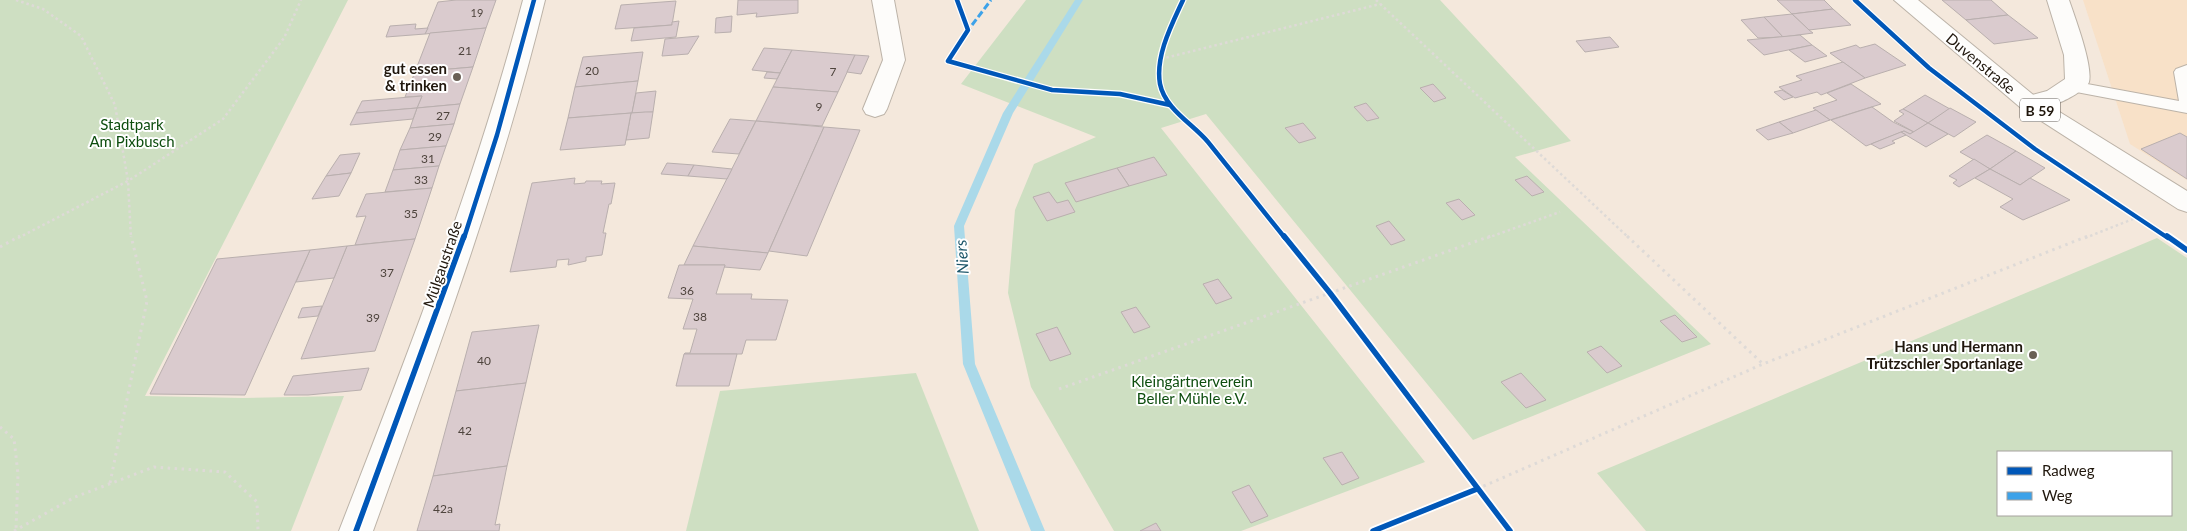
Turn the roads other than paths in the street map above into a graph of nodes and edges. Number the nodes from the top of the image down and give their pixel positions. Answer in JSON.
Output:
{"nodes":[{"id":1,"x":534,"y":0,"type":"edge"},
{"id":2,"x":883,"y":0,"type":"edge"},
{"id":3,"x":1905,"y":0,"type":"edge"},
{"id":4,"x":2058,"y":0,"type":"edge"},
{"id":5,"x":2187,"y":70,"type":"edge"},
{"id":6,"x":2071,"y":86,"type":"junction"},
{"id":7,"x":2187,"y":102,"type":"edge"},
{"id":8,"x":2029,"y":103,"type":"junction"},
{"id":9,"x":2187,"y":108,"type":"edge"},
{"id":10,"x":875,"y":109,"type":"dead end"},
{"id":11,"x":2187,"y":203,"type":"edge"},
{"id":12,"x":356,"y":531,"type":"edge"}],
"edges":[{"from":1,"to":12,"type":"street","name":"Mülgaustraße"},
{"from":2,"to":10,"type":"street"},
{"from":3,"to":8,"type":"street","name":"Duvenstraße","number":"B 59"},
{"from":4,"to":6,"type":"street"},
{"from":5,"to":7,"type":"lane"},
{"from":6,"to":8,"type":"street"},
{"from":6,"to":9,"type":"lane"},
{"from":8,"to":11,"type":"street","name":"Duvenstraße","number":"B 59"}]}
